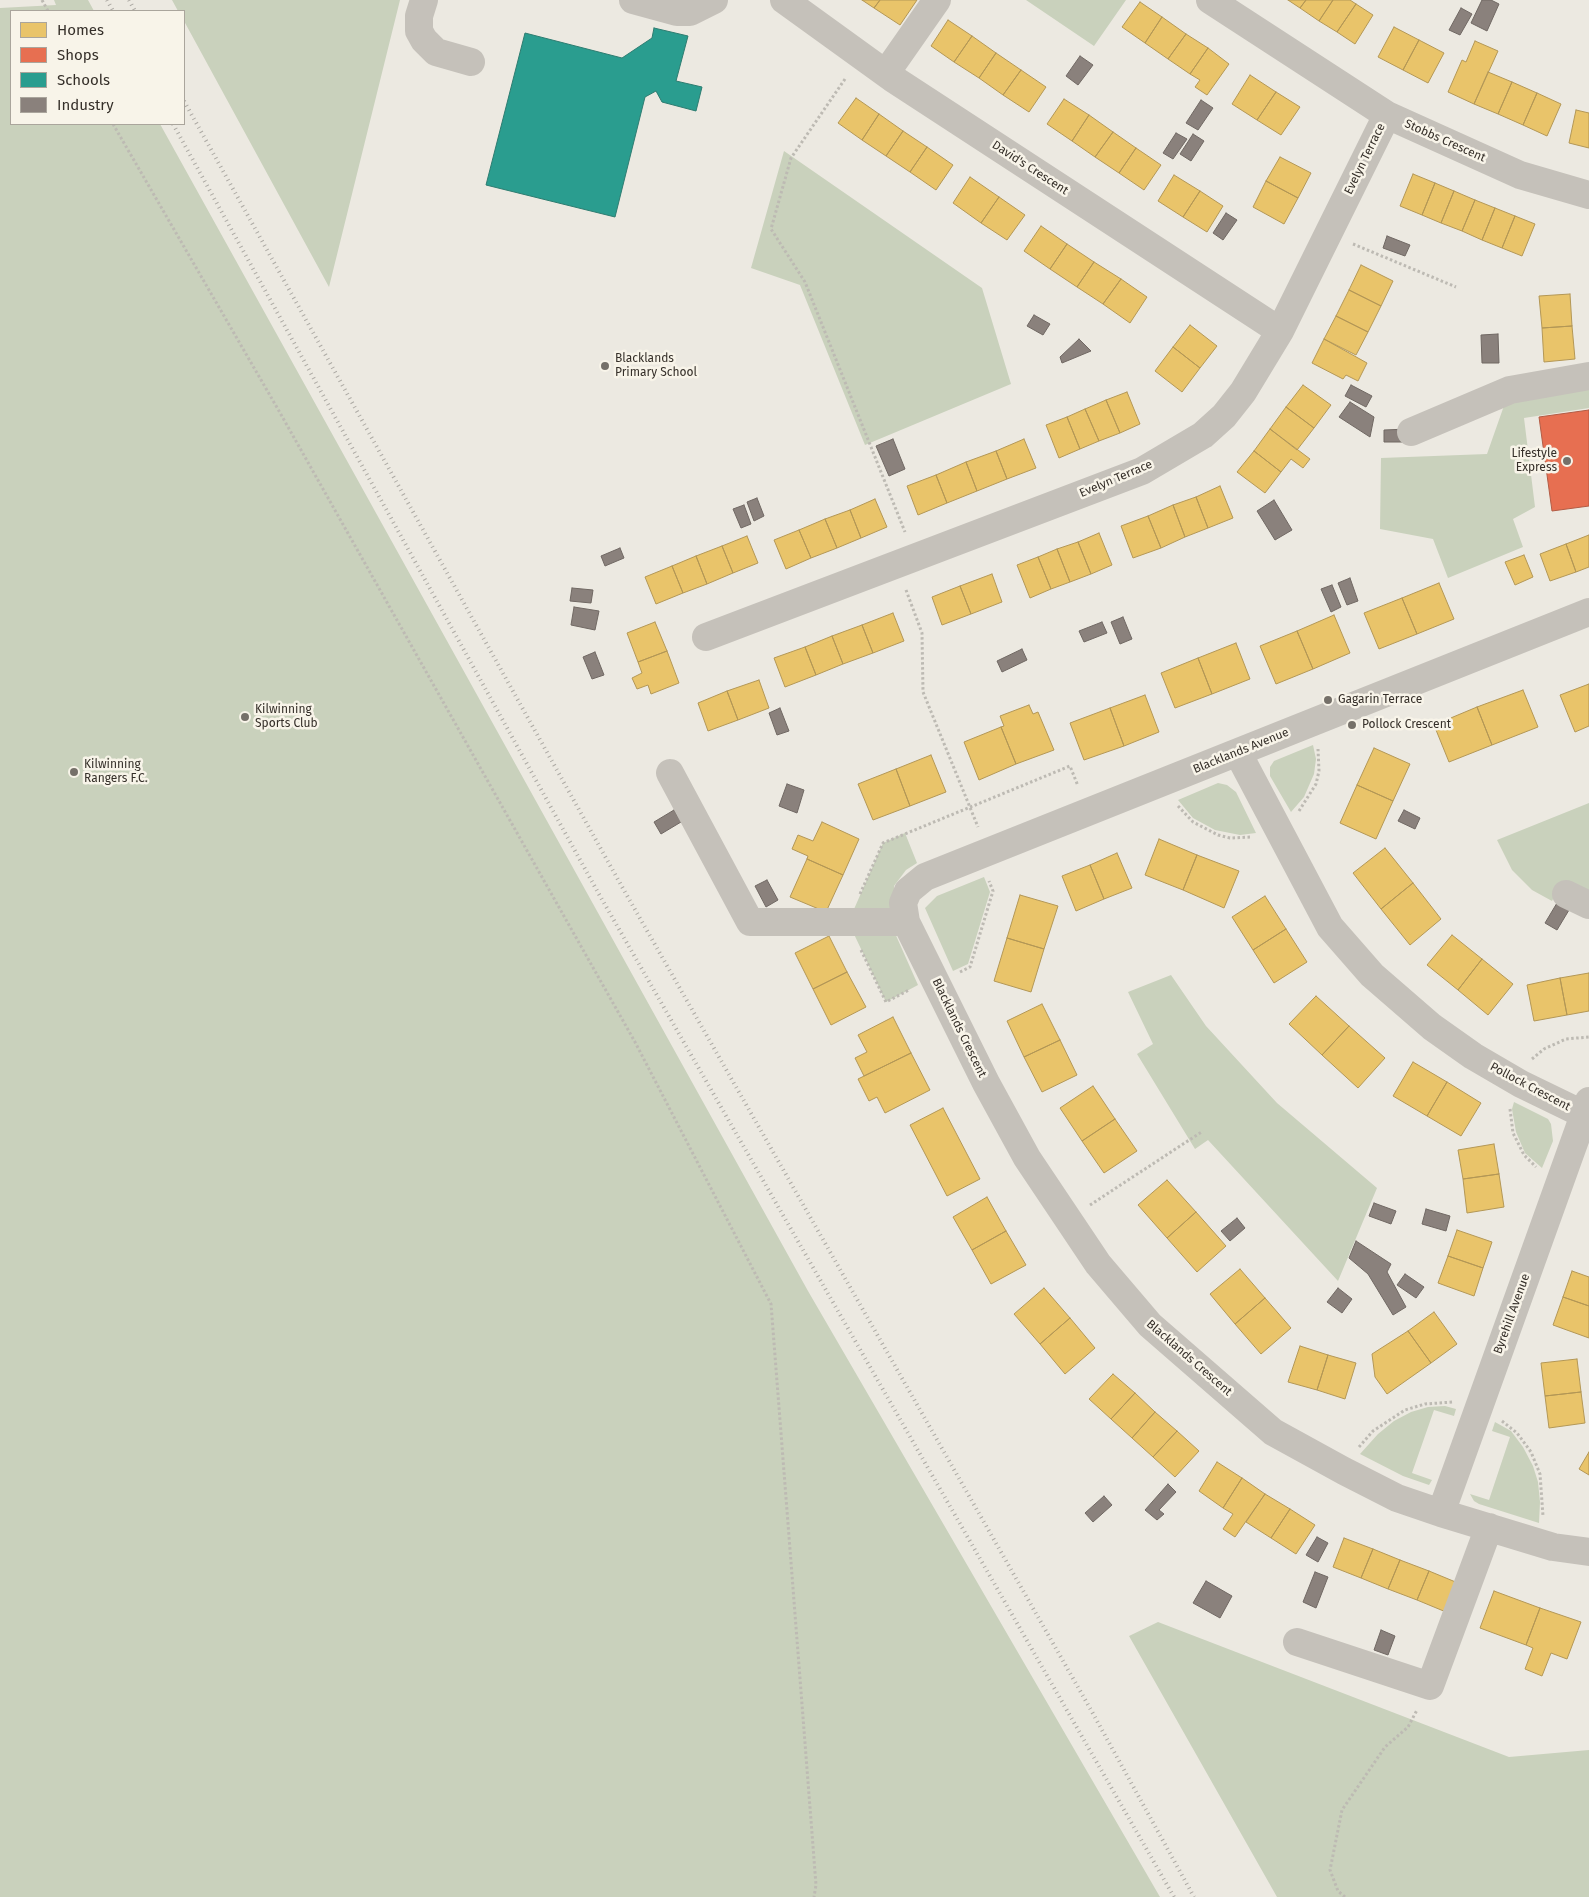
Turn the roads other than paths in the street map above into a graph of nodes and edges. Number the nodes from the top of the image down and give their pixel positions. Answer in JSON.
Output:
{"nodes":[{"id":1,"x":424,"y":0,"type":"edge"},
{"id":2,"x":633,"y":0,"type":"edge"},
{"id":3,"x":714,"y":0,"type":"edge"},
{"id":4,"x":784,"y":0,"type":"edge"},
{"id":5,"x":937,"y":0,"type":"edge"},
{"id":6,"x":1214,"y":1,"type":"edge"},
{"id":7,"x":471,"y":62,"type":"dead end"},
{"id":8,"x":886,"y":73,"type":"junction"},
{"id":9,"x":1387,"y":115,"type":"junction"},
{"id":10,"x":1589,"y":196,"type":"edge"},
{"id":11,"x":1280,"y":331,"type":"junction"},
{"id":12,"x":1589,"y":376,"type":"edge"},
{"id":13,"x":1411,"y":432,"type":"dead end"},
{"id":14,"x":1589,"y":612,"type":"edge"},
{"id":15,"x":706,"y":637,"type":"dead end"},
{"id":16,"x":1238,"y":753,"type":"junction"},
{"id":17,"x":670,"y":773,"type":"dead end"},
{"id":18,"x":905,"y":913,"type":"junction"},
{"id":19,"x":1587,"y":1111,"type":"edge"},
{"id":20,"x":1441,"y":1513,"type":"junction"},
{"id":21,"x":1489,"y":1527,"type":"junction"},
{"id":22,"x":1589,"y":1552,"type":"edge"},
{"id":23,"x":1297,"y":1642,"type":"dead end"}],
"edges":[{"from":1,"to":7,"type":"street"},
{"from":2,"to":3,"type":"street"},
{"from":4,"to":8,"type":"street","name":"David's Crescent"},
{"from":5,"to":8,"type":"street"},
{"from":6,"to":9,"type":"street","name":"Stobbs Crescent"},
{"from":8,"to":11,"type":"street","name":"David's Crescent"},
{"from":9,"to":10,"type":"street","name":"Stobbs Crescent"},
{"from":9,"to":11,"type":"street","name":"Evelyn Terrace"},
{"from":11,"to":15,"type":"street","name":"Evelyn Terrace"},
{"from":12,"to":13,"type":"street"},
{"from":14,"to":16,"type":"street","name":"Blacklands Avenue"},
{"from":16,"to":18,"type":"street","name":"Blacklands Avenue"},
{"from":16,"to":19,"type":"street","name":"Pollock Crescent"},
{"from":17,"to":18,"type":"street"},
{"from":18,"to":20,"type":"street","name":"Blacklands Crescent"},
{"from":19,"to":20,"type":"street","name":"Byrehill Avenue"},
{"from":20,"to":21,"type":"street","name":"Blacklands Crescent"},
{"from":21,"to":22,"type":"street","name":"Blacklands Crescent"},
{"from":21,"to":23,"type":"street"}]}
